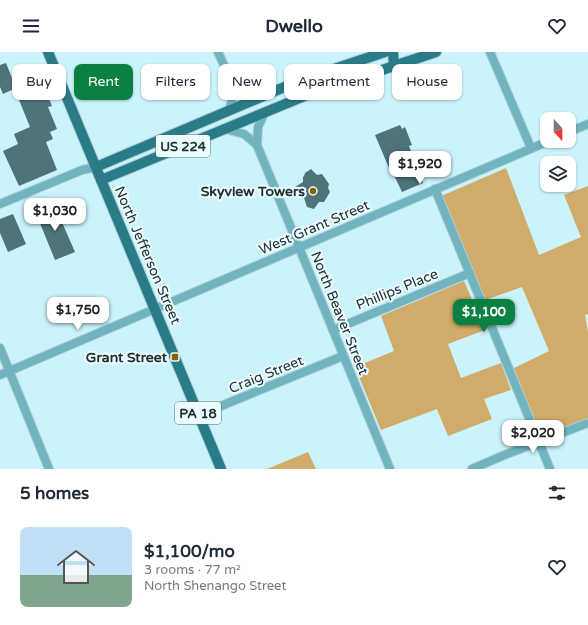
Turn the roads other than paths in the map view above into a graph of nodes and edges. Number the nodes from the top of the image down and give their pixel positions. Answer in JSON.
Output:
{"nodes":[{"id":1,"x":48,"y":52,"type":"edge"},
{"id":2,"x":218,"y":52,"type":"edge"},
{"id":3,"x":366,"y":52,"type":"edge"},
{"id":4,"x":383,"y":52,"type":"edge"},
{"id":5,"x":393,"y":52,"type":"edge"},
{"id":6,"x":436,"y":52,"type":"edge"},
{"id":7,"x":490,"y":52,"type":"edge"},
{"id":8,"x":357,"y":61,"type":"junction"},
{"id":9,"x":223,"y":64,"type":"edge"},
{"id":10,"x":392,"y":64,"type":"edge"},
{"id":11,"x":394,"y":64,"type":"edge"},
{"id":12,"x":400,"y":64,"type":"edge"},
{"id":13,"x":392,"y":67,"type":"edge"},
{"id":14,"x":276,"y":91,"type":"edge"},
{"id":15,"x":232,"y":100,"type":"edge"},
{"id":16,"x":253,"y":100,"type":"edge"},
{"id":17,"x":229,"y":110,"type":"junction"},
{"id":18,"x":264,"y":112,"type":"junction"},
{"id":19,"x":588,"y":124,"type":"edge"},
{"id":20,"x":225,"y":129,"type":"junction"},
{"id":21,"x":576,"y":129,"type":"edge"},
{"id":22,"x":540,"y":144,"type":"edge"},
{"id":23,"x":257,"y":145,"type":"junction"},
{"id":24,"x":531,"y":148,"type":"junction"},
{"id":25,"x":96,"y":167,"type":"junction"},
{"id":26,"x":101,"y":180,"type":"junction"},
{"id":27,"x":436,"y":189,"type":"junction"},
{"id":28,"x":0,"y":204,"type":"edge"},
{"id":29,"x":299,"y":247,"type":"junction"},
{"id":30,"x":470,"y":273,"type":"junction"},
{"id":31,"x":155,"y":308,"type":"junction"},
{"id":32,"x":333,"y":330,"type":"junction"},
{"id":33,"x":0,"y":348,"type":"edge"},
{"id":34,"x":343,"y":356,"type":"junction"},
{"id":35,"x":9,"y":371,"type":"junction"},
{"id":36,"x":0,"y":374,"type":"edge"},
{"id":37,"x":199,"y":415,"type":"junction"},
{"id":38,"x":588,"y":423,"type":"edge"},
{"id":39,"x":539,"y":442,"type":"junction"},
{"id":40,"x":49,"y":469,"type":"edge"},
{"id":41,"x":221,"y":469,"type":"edge"},
{"id":42,"x":390,"y":469,"type":"edge"},
{"id":43,"x":472,"y":469,"type":"edge"},
{"id":44,"x":550,"y":469,"type":"edge"}],
"edges":[{"from":1,"to":25,"type":"main road","name":"North Jefferson Street","number":"PA 18"},
{"from":2,"to":9,"type":"street"},
{"from":3,"to":8,"type":"main road"},
{"from":4,"to":8,"type":"main road","number":"US 224"},
{"from":4,"to":10,"type":"main road"},
{"from":5,"to":11,"type":"main road"},
{"from":6,"to":12,"type":"main road","number":"US 224"},
{"from":7,"to":24,"type":"street"},
{"from":8,"to":14,"type":"main road","number":"US 224"},
{"from":13,"to":18,"type":"main road","number":"US 224"},
{"from":15,"to":17,"type":"street"},
{"from":16,"to":17,"type":"main road","number":"US 224"},
{"from":17,"to":25,"type":"main road","number":"US 224"},
{"from":18,"to":20,"type":"main road","number":"US 224"},
{"from":18,"to":23,"type":"street","name":"North Beaver Street"},
{"from":19,"to":21,"type":"street"},
{"from":20,"to":23,"type":"street","name":"North Beaver Street"},
{"from":20,"to":26,"type":"main road","number":"US 224"},
{"from":22,"to":24,"type":"street","name":"West Grant Street"},
{"from":23,"to":29,"type":"street","name":"North Beaver Street"},
{"from":24,"to":27,"type":"street","name":"West Grant Street"},
{"from":25,"to":26,"type":"main road","name":"North Jefferson Street","number":"PA 18"},
{"from":25,"to":28,"type":"street"},
{"from":26,"to":31,"type":"main road","name":"North Jefferson Street","number":"PA 18"},
{"from":27,"to":29,"type":"street","name":"West Grant Street"},
{"from":27,"to":30,"type":"street"},
{"from":29,"to":31,"type":"street","name":"West Grant Street"},
{"from":29,"to":32,"type":"street","name":"North Beaver Street"},
{"from":30,"to":32,"type":"street","name":"Phillips Place"},
{"from":30,"to":39,"type":"street"},
{"from":31,"to":35,"type":"street","name":"West Grant Street"},
{"from":31,"to":37,"type":"main road","name":"North Jefferson Street","number":"PA 18"},
{"from":32,"to":34,"type":"street","name":"North Beaver Street"},
{"from":33,"to":35,"type":"street"},
{"from":34,"to":37,"type":"street","name":"Craig Street"},
{"from":34,"to":42,"type":"street","name":"North Beaver Street"},
{"from":35,"to":36,"type":"street","name":"West Grant Street"},
{"from":35,"to":40,"type":"street"},
{"from":37,"to":41,"type":"main road","name":"North Jefferson Street","number":"PA 18"},
{"from":38,"to":39,"type":"street"},
{"from":39,"to":43,"type":"street"},
{"from":39,"to":44,"type":"street"}]}
